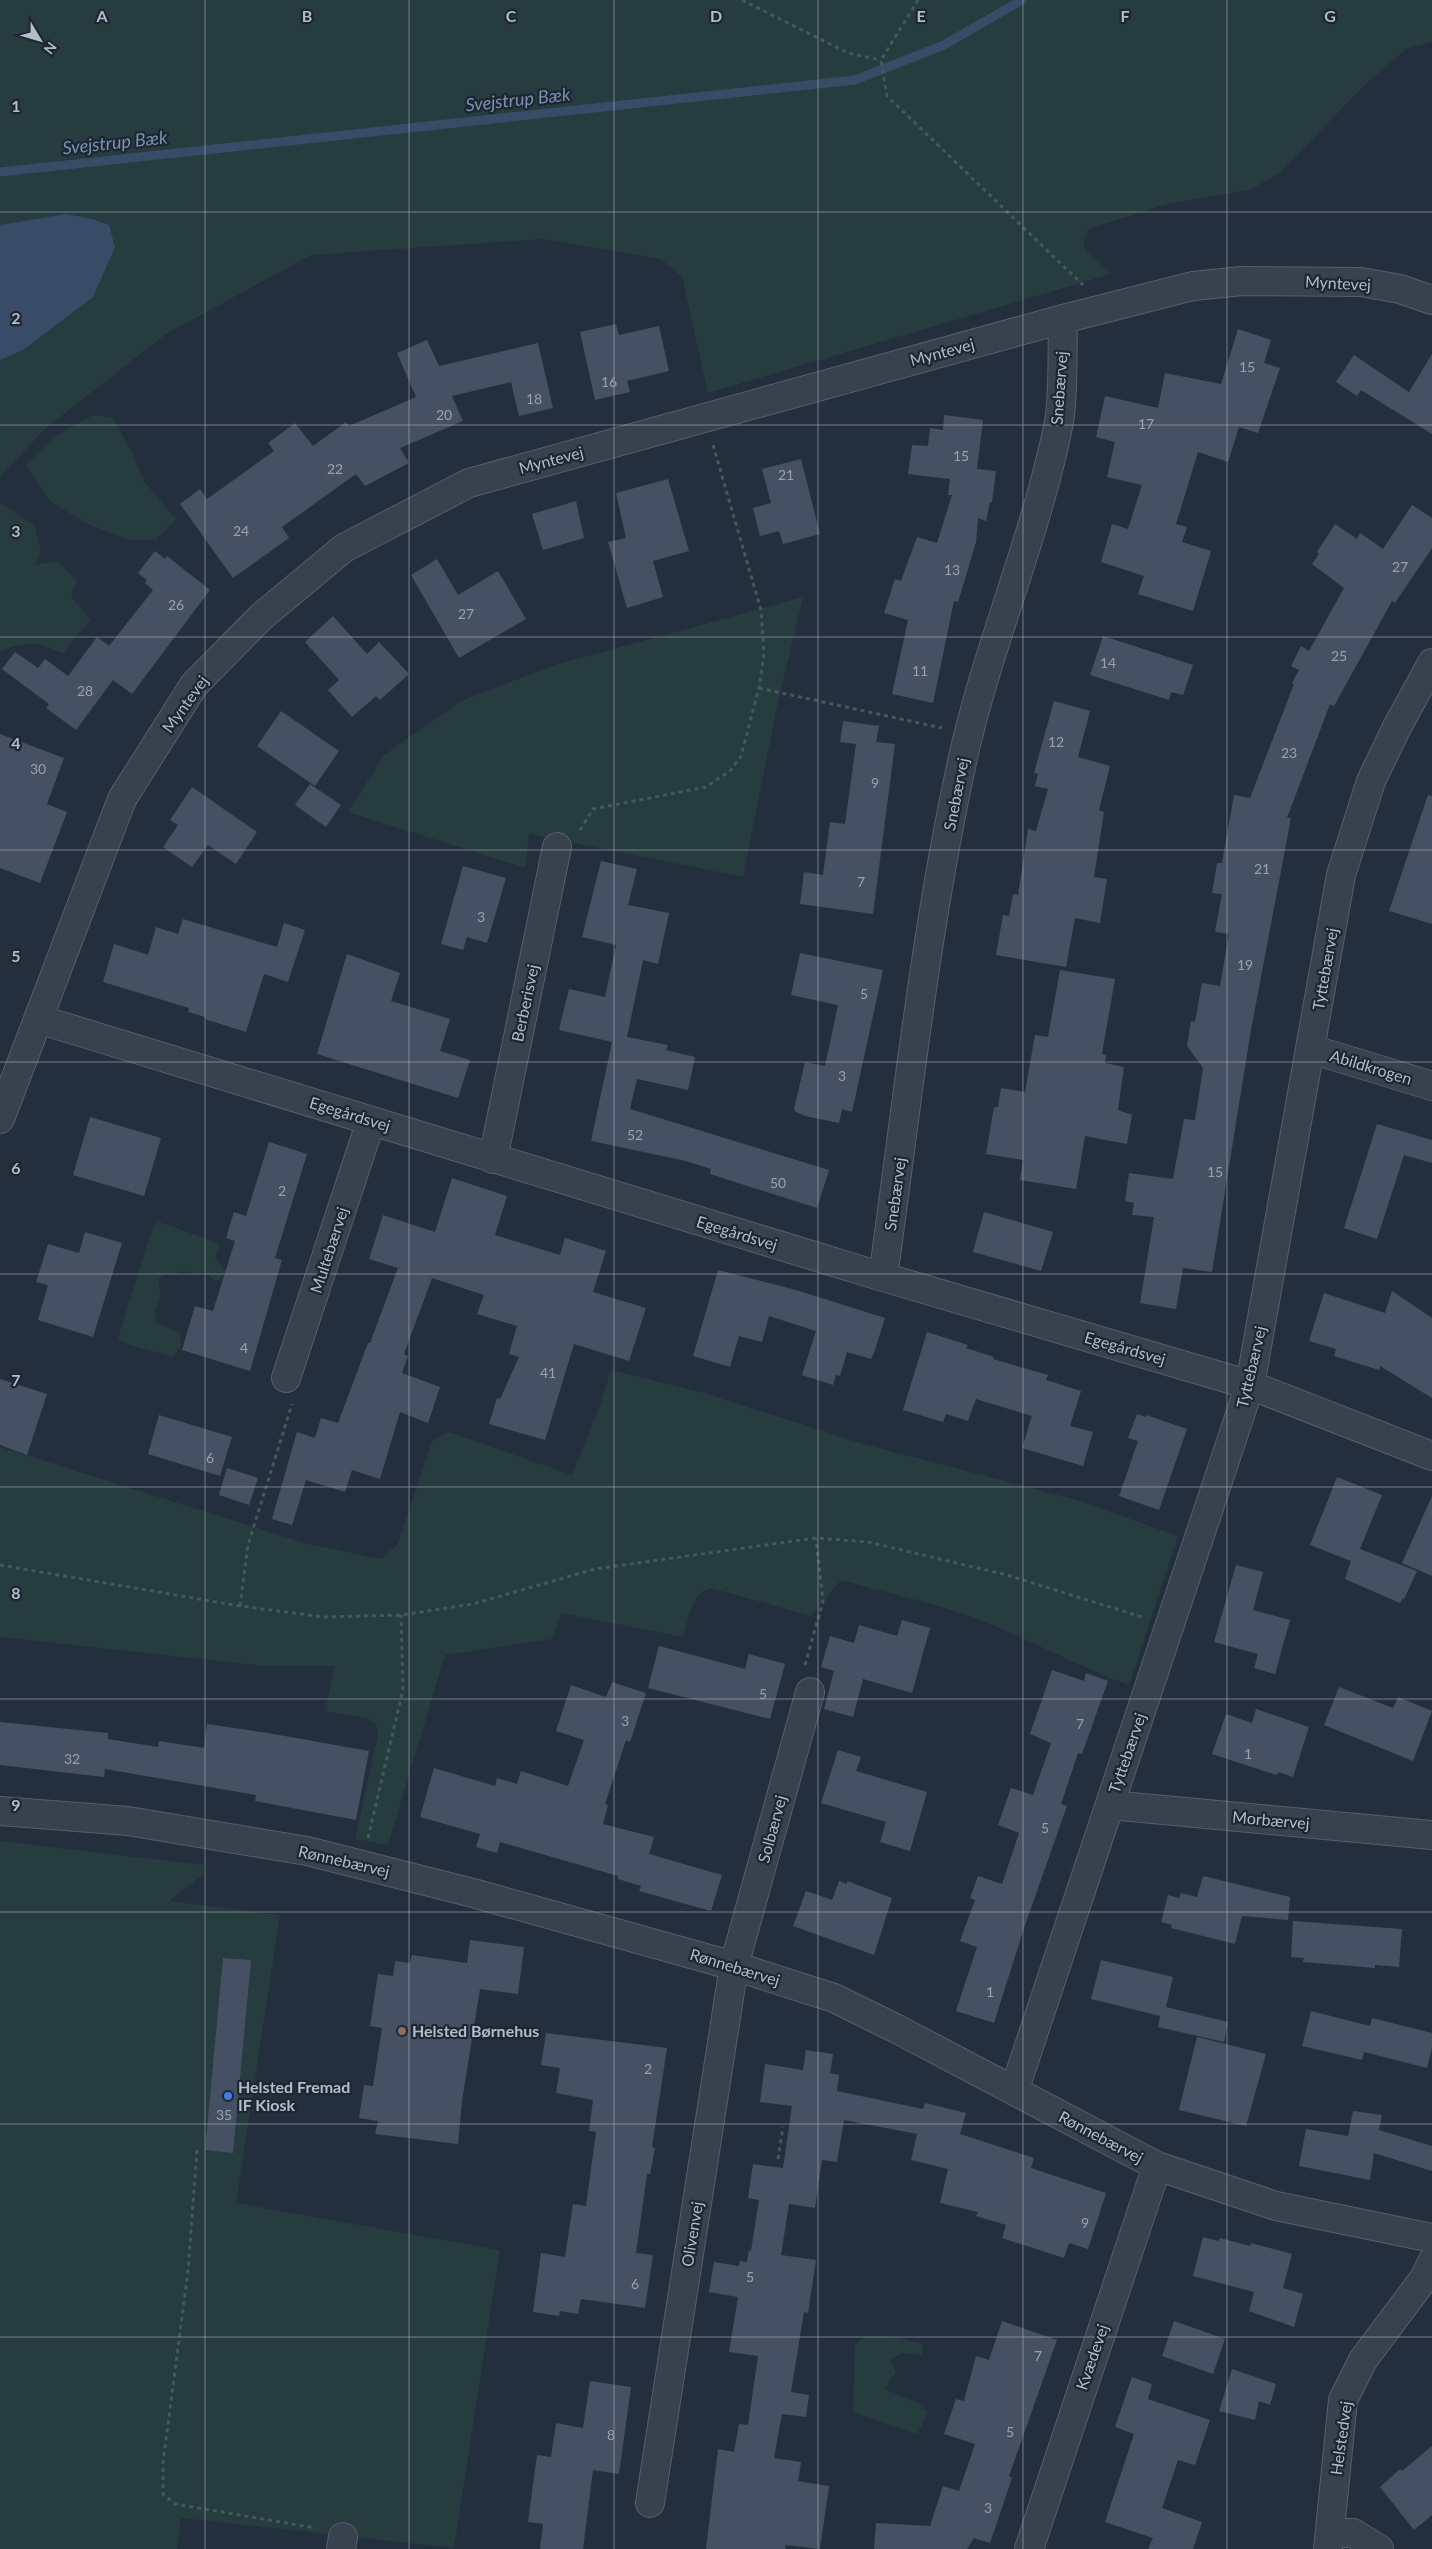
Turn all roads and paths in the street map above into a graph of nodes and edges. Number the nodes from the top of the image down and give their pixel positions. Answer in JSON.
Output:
{"nodes":[{"id":1,"x":743,"y":0,"type":"edge"},
{"id":2,"x":918,"y":0,"type":"edge"},
{"id":3,"x":881,"y":60,"type":"junction"},
{"id":4,"x":1432,"y":300,"type":"edge"},
{"id":5,"x":1063,"y":319,"type":"junction"},
{"id":6,"x":705,"y":418,"type":"junction"},
{"id":7,"x":1432,"y":663,"type":"edge"},
{"id":8,"x":759,"y":688,"type":"junction"},
{"id":9,"x":969,"y":735,"type":"junction"},
{"id":10,"x":557,"y":847,"type":"joint"},
{"id":11,"x":38,"y":1018,"type":"junction"},
{"id":12,"x":1311,"y":1049,"type":"junction"},
{"id":13,"x":1432,"y":1086,"type":"edge"},
{"id":14,"x":0,"y":1119,"type":"edge"},
{"id":15,"x":371,"y":1121,"type":"junction"},
{"id":16,"x":492,"y":1159,"type":"junction"},
{"id":17,"x":883,"y":1277,"type":"junction"},
{"id":18,"x":286,"y":1378,"type":"joint"},
{"id":19,"x":1250,"y":1385,"type":"junction"},
{"id":20,"x":1432,"y":1456,"type":"edge"},
{"id":21,"x":816,"y":1538,"type":"junction"},
{"id":22,"x":0,"y":1565,"type":"edge"},
{"id":23,"x":240,"y":1606,"type":"junction"},
{"id":24,"x":400,"y":1615,"type":"junction"},
{"id":25,"x":1170,"y":1626,"type":"junction"},
{"id":26,"x":810,"y":1692,"type":"joint"},
{"id":27,"x":1110,"y":1805,"type":"junction"},
{"id":28,"x":0,"y":1811,"type":"edge"},
{"id":29,"x":1432,"y":1835,"type":"edge"},
{"id":30,"x":360,"y":1864,"type":"junction"},
{"id":31,"x":734,"y":1966,"type":"junction"},
{"id":32,"x":1014,"y":2091,"type":"junction"},
{"id":33,"x":783,"y":2127,"type":"dead end"},
{"id":34,"x":197,"y":2150,"type":"dead end"},
{"id":35,"x":778,"y":2159,"type":"dead end"},
{"id":36,"x":1157,"y":2166,"type":"junction"},
{"id":37,"x":1432,"y":2238,"type":"edge"},
{"id":38,"x":1432,"y":2262,"type":"edge"},
{"id":39,"x":650,"y":2503,"type":"dead end"},
{"id":40,"x":1329,"y":2541,"type":"edge"},
{"id":41,"x":342,"y":2543,"type":"edge"},
{"id":42,"x":1029,"y":2549,"type":"edge"},
{"id":43,"x":1379,"y":2549,"type":"edge"}],
"edges":[{"from":1,"to":3,"type":"path"},
{"from":2,"to":3,"type":"path"},
{"from":3,"to":5,"type":"path"},
{"from":4,"to":5,"type":"street","name":"Myntevej"},
{"from":5,"to":6,"type":"street","name":"Myntevej"},
{"from":5,"to":9,"type":"street","name":"Snebærvej"},
{"from":6,"to":8,"type":"path"},
{"from":6,"to":11,"type":"street","name":"Myntevej"},
{"from":7,"to":12,"type":"street","name":"Tyttebærvej"},
{"from":8,"to":9,"type":"path"},
{"from":8,"to":10,"type":"path"},
{"from":9,"to":17,"type":"street","name":"Snebærvej"},
{"from":10,"to":16,"type":"street","name":"Berberisvej"},
{"from":11,"to":14,"type":"street","name":"Myntevej"},
{"from":11,"to":15,"type":"street","name":"Egegårdsvej"},
{"from":12,"to":13,"type":"street","name":"Abildkrogen"},
{"from":12,"to":19,"type":"street","name":"Tyttebærvej"},
{"from":15,"to":16,"type":"street","name":"Egegårdsvej"},
{"from":15,"to":18,"type":"street","name":"Multebærvej"},
{"from":16,"to":17,"type":"street","name":"Egegårdsvej"},
{"from":17,"to":19,"type":"street","name":"Egegårdsvej"},
{"from":18,"to":23,"type":"path"},
{"from":19,"to":20,"type":"street","name":"Egegårdsvej"},
{"from":19,"to":25,"type":"street","name":"Tyttebærvej"},
{"from":21,"to":24,"type":"path"},
{"from":21,"to":25,"type":"path"},
{"from":21,"to":26,"type":"path"},
{"from":22,"to":23,"type":"path"},
{"from":23,"to":24,"type":"path"},
{"from":24,"to":30,"type":"path"},
{"from":25,"to":27,"type":"street","name":"Tyttebærvej"},
{"from":26,"to":31,"type":"street","name":"Solbærvej"},
{"from":27,"to":29,"type":"street","name":"Morbærvej"},
{"from":27,"to":32,"type":"street","name":"Tyttebærvej"},
{"from":28,"to":30,"type":"street","name":"Rønnebærvej"},
{"from":30,"to":31,"type":"street","name":"Rønnebærvej"},
{"from":31,"to":32,"type":"street","name":"Rønnebærvej"},
{"from":31,"to":39,"type":"street","name":"Olivenvej"},
{"from":32,"to":36,"type":"street","name":"Rønnebærvej"},
{"from":33,"to":35,"type":"path"},
{"from":34,"to":41,"type":"path"},
{"from":36,"to":37,"type":"street","name":"Rønnebærvej"},
{"from":36,"to":42,"type":"street","name":"Kvædevej"},
{"from":38,"to":40,"type":"street","name":"Helstedvej"},
{"from":40,"to":43,"type":"street"}]}
